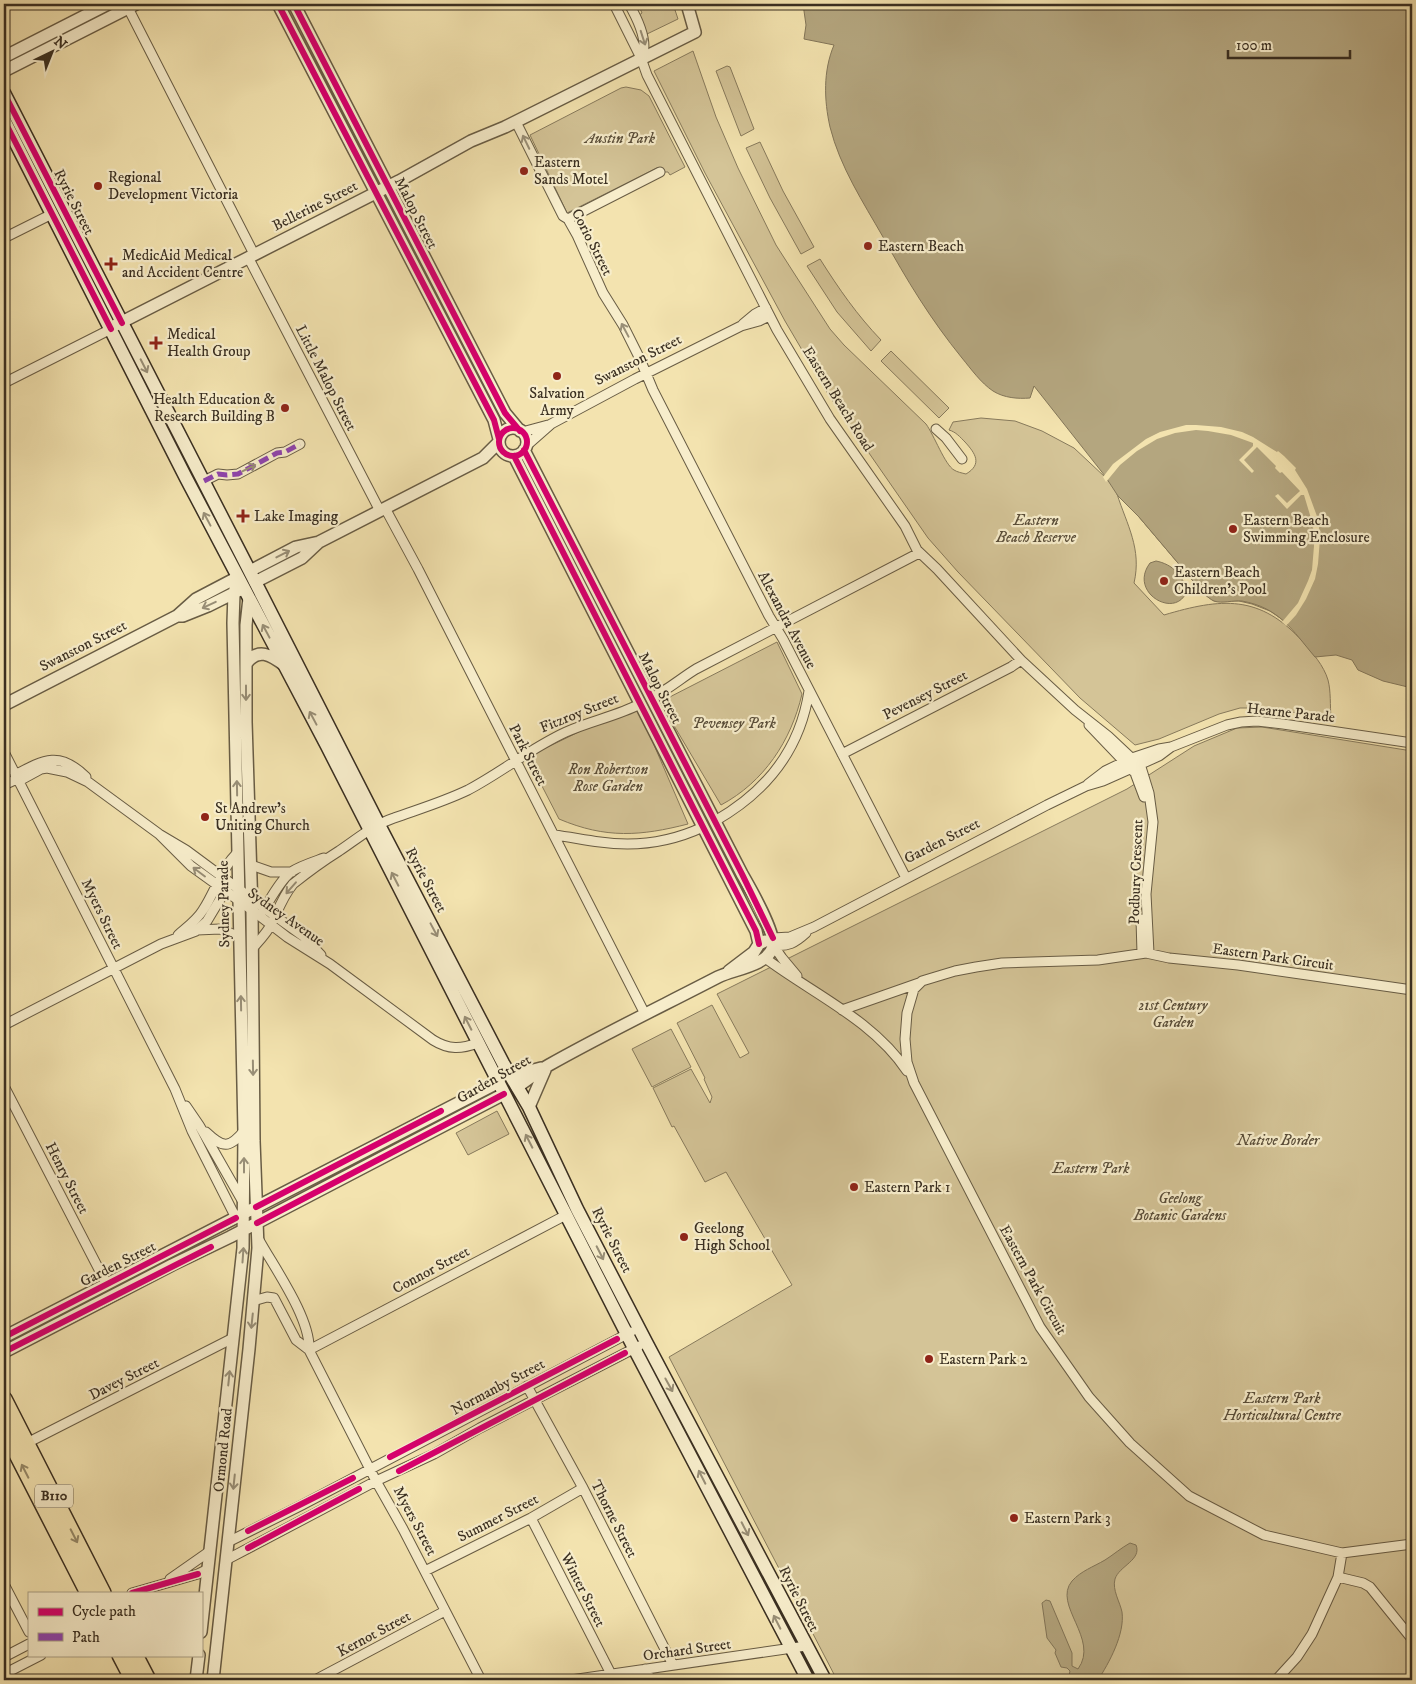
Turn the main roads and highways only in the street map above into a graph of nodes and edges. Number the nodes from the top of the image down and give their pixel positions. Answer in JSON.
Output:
{"nodes":[{"id":1,"x":4,"y":93,"type":"edge"},
{"id":2,"x":4,"y":120,"type":"edge"},
{"id":3,"x":116,"y":326,"type":"junction"},
{"id":4,"x":253,"y":576,"type":"junction"},
{"id":5,"x":241,"y":589,"type":"junction"},
{"id":6,"x":374,"y":827,"type":"junction"},
{"id":7,"x":514,"y":1082,"type":"junction"},
{"id":8,"x":501,"y":1088,"type":"junction"},
{"id":9,"x":572,"y":1212,"type":"junction"},
{"id":10,"x":640,"y":1345,"type":"junction"},
{"id":11,"x":4,"y":1399,"type":"edge"},
{"id":12,"x":4,"y":1429,"type":"edge"},
{"id":13,"x":87,"y":1592,"type":"edge"},
{"id":14,"x":102,"y":1592,"type":"edge"},
{"id":15,"x":121,"y":1656,"type":"edge"},
{"id":16,"x":136,"y":1656,"type":"edge"},
{"id":17,"x":133,"y":1680,"type":"edge"},
{"id":18,"x":148,"y":1680,"type":"edge"},
{"id":19,"x":808,"y":1680,"type":"edge"},
{"id":20,"x":825,"y":1680,"type":"edge"}],
"edges":[{"from":1,"to":3,"type":"main road","name":"Ryrie Street"},
{"from":2,"to":3,"type":"main road","name":"Ryrie Street"},
{"from":3,"to":4,"type":"main road","name":"Ryrie Street","one_way":true},
{"from":5,"to":3,"type":"main road","name":"Ryrie Street","one_way":true},
{"from":4,"to":5,"type":"main road","name":"Swanston Street"},
{"from":4,"to":6,"type":"main road","name":"Ryrie Street"},
{"from":6,"to":5,"type":"main road","name":"Ryrie Street","one_way":true},
{"from":6,"to":7,"type":"main road","name":"Ryrie Street","one_way":true},
{"from":8,"to":6,"type":"main road","name":"Ryrie Street","one_way":true},
{"from":7,"to":8,"type":"main road","name":"Garden Street"},
{"from":7,"to":9,"type":"main road","name":"Ryrie Street"},
{"from":9,"to":8,"type":"main road","name":"Ryrie Street","one_way":true},
{"from":9,"to":10,"type":"main road","name":"Ryrie Street"},
{"from":19,"to":10,"type":"main road","name":"Ryrie Street","one_way":true},
{"from":10,"to":20,"type":"main road","name":"Ryrie Street","one_way":true},
{"from":11,"to":14,"type":"highway","number":"B110","one_way":true},
{"from":13,"to":12,"type":"highway","number":"B110","one_way":true},
{"from":15,"to":17,"type":"highway"},
{"from":16,"to":18,"type":"highway"}]}
